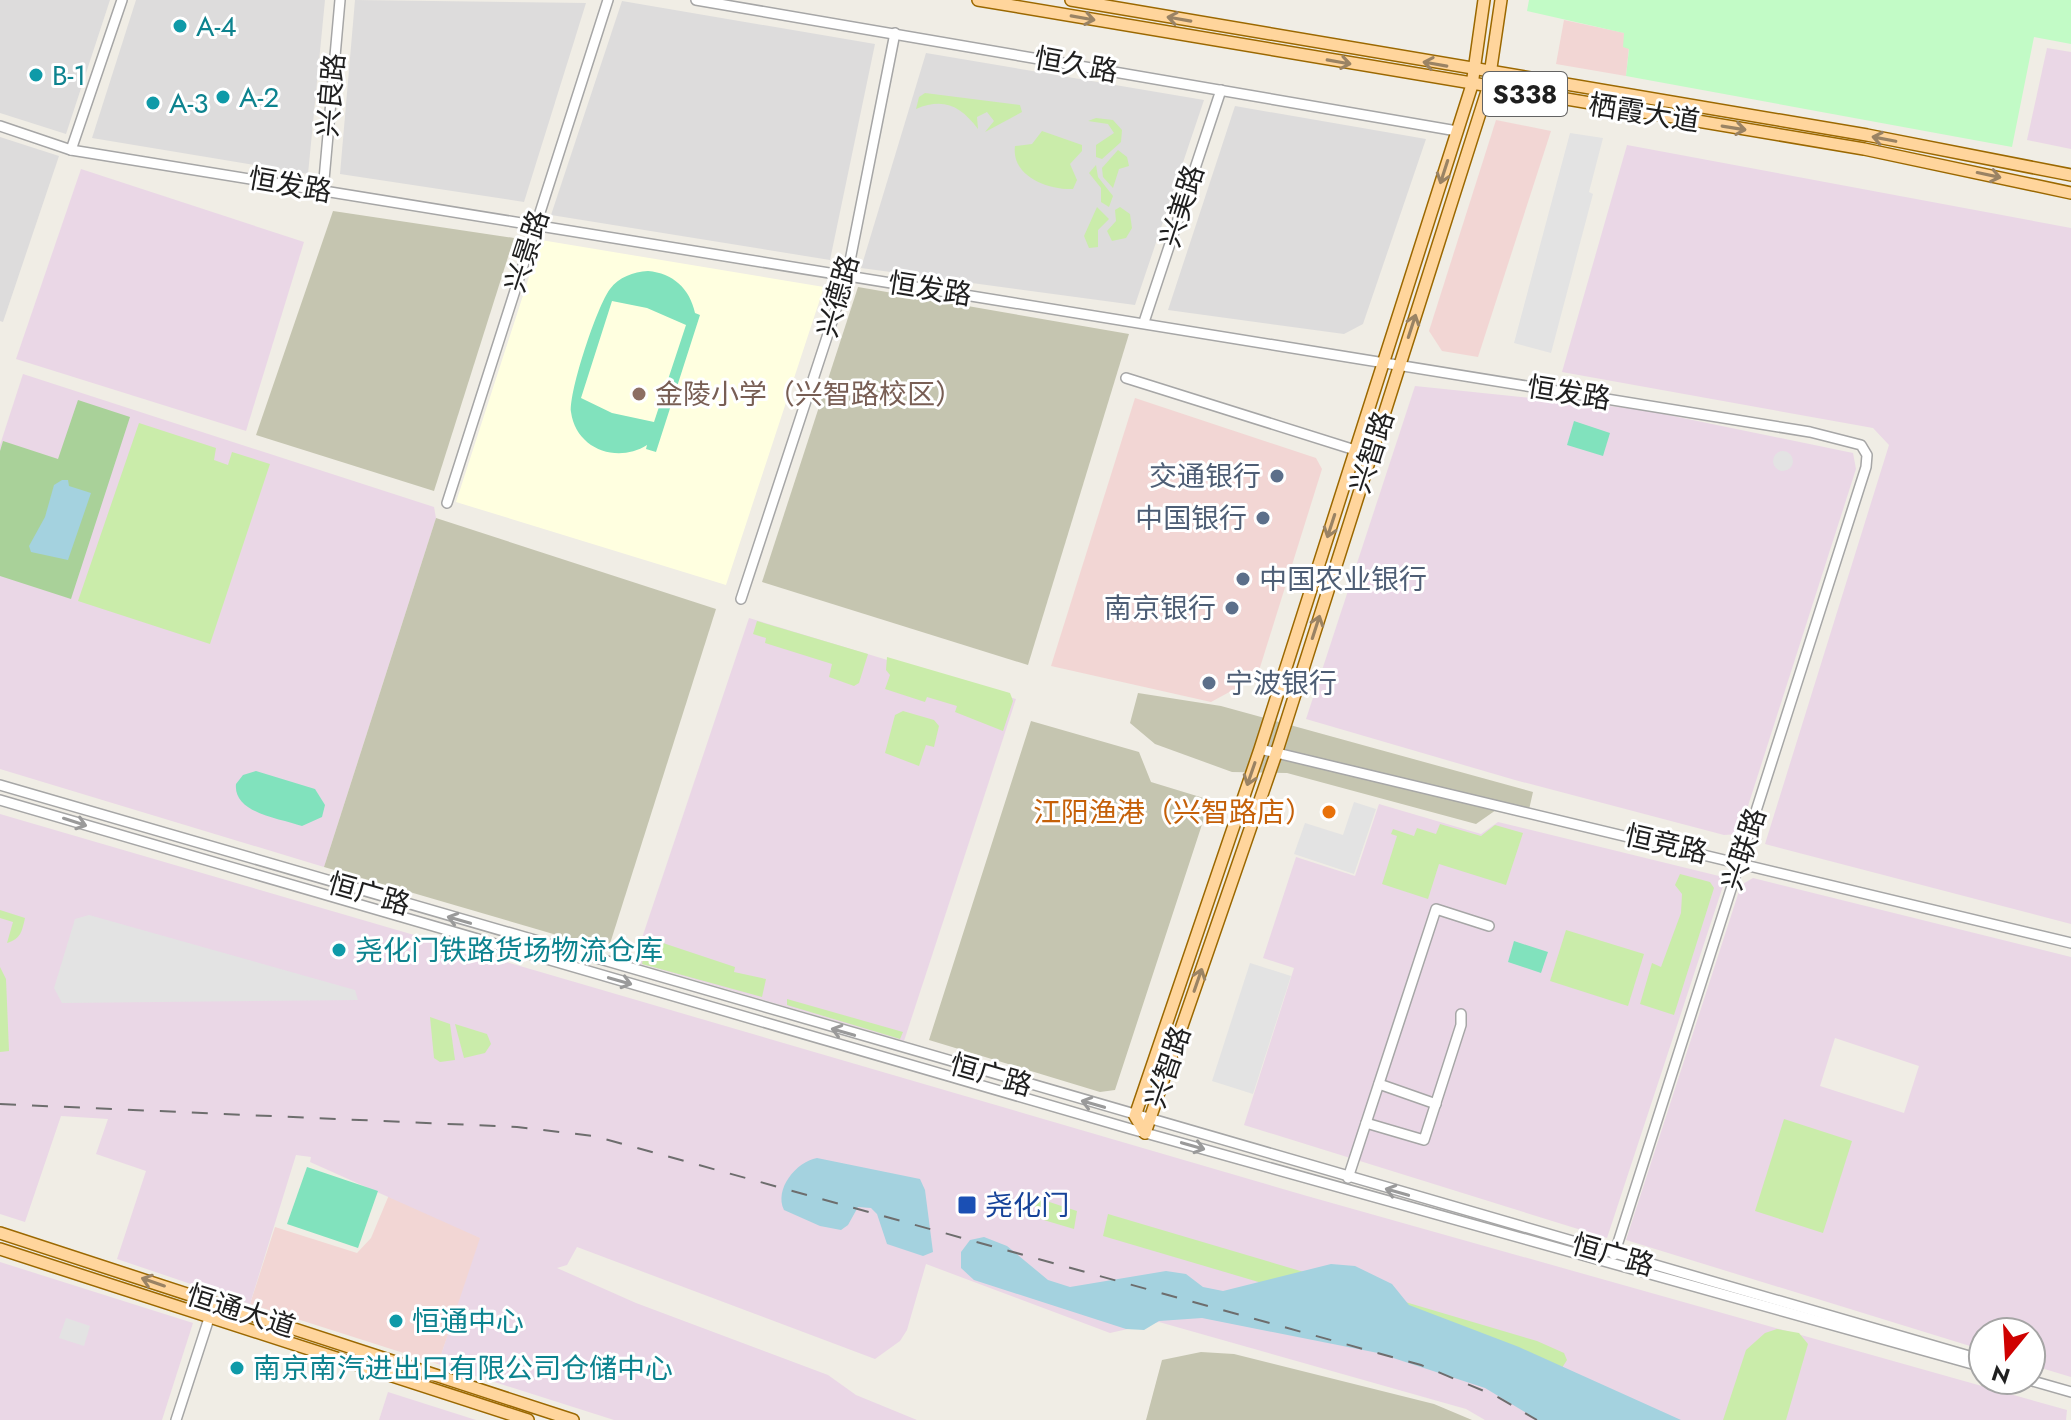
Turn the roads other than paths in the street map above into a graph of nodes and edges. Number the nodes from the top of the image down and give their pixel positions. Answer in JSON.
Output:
{"nodes":[{"id":1,"x":122,"y":0,"type":"edge"},
{"id":2,"x":340,"y":0,"type":"edge"},
{"id":3,"x":608,"y":0,"type":"edge"},
{"id":4,"x":696,"y":0,"type":"edge"},
{"id":5,"x":978,"y":0,"type":"edge"},
{"id":6,"x":1071,"y":0,"type":"edge"},
{"id":7,"x":1484,"y":0,"type":"edge"},
{"id":8,"x":1501,"y":0,"type":"edge"},
{"id":9,"x":895,"y":33,"type":"junction"},
{"id":10,"x":1473,"y":70,"type":"junction"},
{"id":11,"x":1490,"y":72,"type":"junction"},
{"id":12,"x":1472,"y":85,"type":"junction"},
{"id":13,"x":1488,"y":88,"type":"junction"},
{"id":14,"x":1221,"y":90,"type":"junction"},
{"id":15,"x":0,"y":126,"type":"edge"},
{"id":16,"x":1457,"y":131,"type":"junction"},
{"id":17,"x":71,"y":150,"type":"junction"},
{"id":18,"x":2071,"y":175,"type":"edge"},
{"id":19,"x":323,"y":191,"type":"junction"},
{"id":20,"x":2071,"y":193,"type":"edge"},
{"id":21,"x":535,"y":226,"type":"junction"},
{"id":22,"x":847,"y":276,"type":"junction"},
{"id":23,"x":1144,"y":322,"type":"junction"},
{"id":24,"x":1384,"y":361,"type":"junction"},
{"id":25,"x":1400,"y":366,"type":"junction"},
{"id":26,"x":1126,"y":378,"type":"dead end"},
{"id":27,"x":1861,"y":445,"type":"joint"},
{"id":28,"x":1355,"y":450,"type":"junction"},
{"id":29,"x":447,"y":503,"type":"dead end"},
{"id":30,"x":741,"y":599,"type":"dead end"},
{"id":31,"x":1260,"y":749,"type":"junction"},
{"id":32,"x":1276,"y":754,"type":"junction"},
{"id":33,"x":0,"y":785,"type":"edge"},
{"id":34,"x":0,"y":800,"type":"edge"},
{"id":35,"x":1740,"y":861,"type":"junction"},
{"id":36,"x":1489,"y":926,"type":"dead end"},
{"id":37,"x":2071,"y":943,"type":"edge"},
{"id":38,"x":1461,"y":1014,"type":"dead end"},
{"id":39,"x":1379,"y":1084,"type":"junction"},
{"id":40,"x":1436,"y":1104,"type":"junction"},
{"id":41,"x":1135,"y":1116,"type":"junction"},
{"id":42,"x":1149,"y":1121,"type":"junction"},
{"id":43,"x":1366,"y":1123,"type":"junction"},
{"id":44,"x":1145,"y":1133,"type":"junction"},
{"id":45,"x":1348,"y":1178,"type":"junction"},
{"id":46,"x":0,"y":1233,"type":"edge"},
{"id":47,"x":0,"y":1249,"type":"edge"},
{"id":48,"x":1614,"y":1255,"type":"junction"},
{"id":49,"x":212,"y":1309,"type":"junction"},
{"id":50,"x":1967,"y":1355,"type":"edge"},
{"id":51,"x":1967,"y":1363,"type":"edge"},
{"id":52,"x":2047,"y":1379,"type":"edge"},
{"id":53,"x":2047,"y":1385,"type":"edge"},
{"id":54,"x":2071,"y":1386,"type":"edge"},
{"id":55,"x":2071,"y":1392,"type":"edge"},
{"id":56,"x":176,"y":1420,"type":"edge"},
{"id":57,"x":528,"y":1420,"type":"edge"},
{"id":58,"x":573,"y":1420,"type":"edge"}],
"edges":[{"from":1,"to":17,"type":"street"},
{"from":2,"to":19,"type":"street","name":"兴良路"},
{"from":3,"to":21,"type":"street","name":"兴景路"},
{"from":4,"to":9,"type":"street","name":"恒久路"},
{"from":5,"to":12,"type":"main road","name":"栖霞大道","number":"S338","one_way":true},
{"from":10,"to":6,"type":"main road","name":"栖霞大道","number":"S338","one_way":true},
{"from":7,"to":10,"type":"main road","name":"兴智路"},
{"from":8,"to":11,"type":"main road","name":"兴智路"},
{"from":9,"to":14,"type":"street","name":"恒久路"},
{"from":9,"to":22,"type":"street","name":"兴德路"},
{"from":10,"to":11,"type":"main road","name":"栖霞大道","number":"S338"},
{"from":10,"to":12,"type":"main road","name":"兴智路"},
{"from":11,"to":13,"type":"main road","name":"兴智路"},
{"from":18,"to":11,"type":"main road","name":"栖霞大道","number":"S338","one_way":true},
{"from":12,"to":13,"type":"main road","name":"栖霞大道","number":"S338"},
{"from":12,"to":16,"type":"main road","name":"兴智路"},
{"from":13,"to":20,"type":"main road","name":"栖霞大道","number":"S338","one_way":true},
{"from":25,"to":13,"type":"main road","name":"兴智路","one_way":true},
{"from":14,"to":16,"type":"street","name":"恒久路"},
{"from":14,"to":23,"type":"street","name":"兴美路"},
{"from":15,"to":17,"type":"street","name":"恒发路"},
{"from":16,"to":24,"type":"main road","name":"兴智路","one_way":true},
{"from":17,"to":19,"type":"street","name":"恒发路"},
{"from":19,"to":21,"type":"street","name":"恒发路"},
{"from":21,"to":22,"type":"street","name":"恒发路"},
{"from":21,"to":29,"type":"street","name":"兴景路"},
{"from":22,"to":23,"type":"street","name":"恒发路"},
{"from":22,"to":30,"type":"street","name":"兴德路"},
{"from":23,"to":24,"type":"street","name":"恒发路"},
{"from":24,"to":25,"type":"street","name":"恒发路"},
{"from":24,"to":28,"type":"main road","name":"兴智路"},
{"from":25,"to":27,"type":"street","name":"恒发路"},
{"from":32,"to":25,"type":"main road","name":"兴智路","one_way":true},
{"from":26,"to":28,"type":"street"},
{"from":27,"to":35,"type":"street","name":"兴联路"},
{"from":28,"to":31,"type":"main road","name":"兴智路","one_way":true},
{"from":31,"to":32,"type":"street","name":"恒竞路"},
{"from":31,"to":41,"type":"main road","name":"兴智路","one_way":true},
{"from":32,"to":35,"type":"street","name":"恒竞路"},
{"from":42,"to":32,"type":"main road","name":"兴智路","one_way":true},
{"from":41,"to":33,"type":"street","name":"恒广路","one_way":true},
{"from":34,"to":44,"type":"street","name":"恒广路","one_way":true},
{"from":35,"to":37,"type":"street","name":"恒竞路"},
{"from":35,"to":48,"type":"street","name":"兴联路"},
{"from":36,"to":39,"type":"street"},
{"from":38,"to":40,"type":"street"},
{"from":39,"to":40,"type":"street"},
{"from":39,"to":43,"type":"street"},
{"from":40,"to":43,"type":"street"},
{"from":41,"to":42,"type":"street","name":"恒广路"},
{"from":41,"to":44,"type":"main road","name":"兴智路"},
{"from":42,"to":44,"type":"main road","name":"兴智路"},
{"from":42,"to":45,"type":"street","name":"恒广路"},
{"from":43,"to":45,"type":"street"},
{"from":44,"to":51,"type":"street","name":"恒广路","one_way":true},
{"from":48,"to":45,"type":"street","name":"恒广路","one_way":true},
{"from":49,"to":46,"type":"main road","name":"恒通大道","one_way":true},
{"from":47,"to":49,"type":"main road","name":"恒通大道"},
{"from":48,"to":50,"type":"street","name":"恒广路"},
{"from":49,"to":56,"type":"street"},
{"from":49,"to":57,"type":"main road","name":"恒通大道"},
{"from":49,"to":58,"type":"main road","name":"恒通大道"},
{"from":52,"to":54,"type":"street"},
{"from":53,"to":55,"type":"street"}]}
